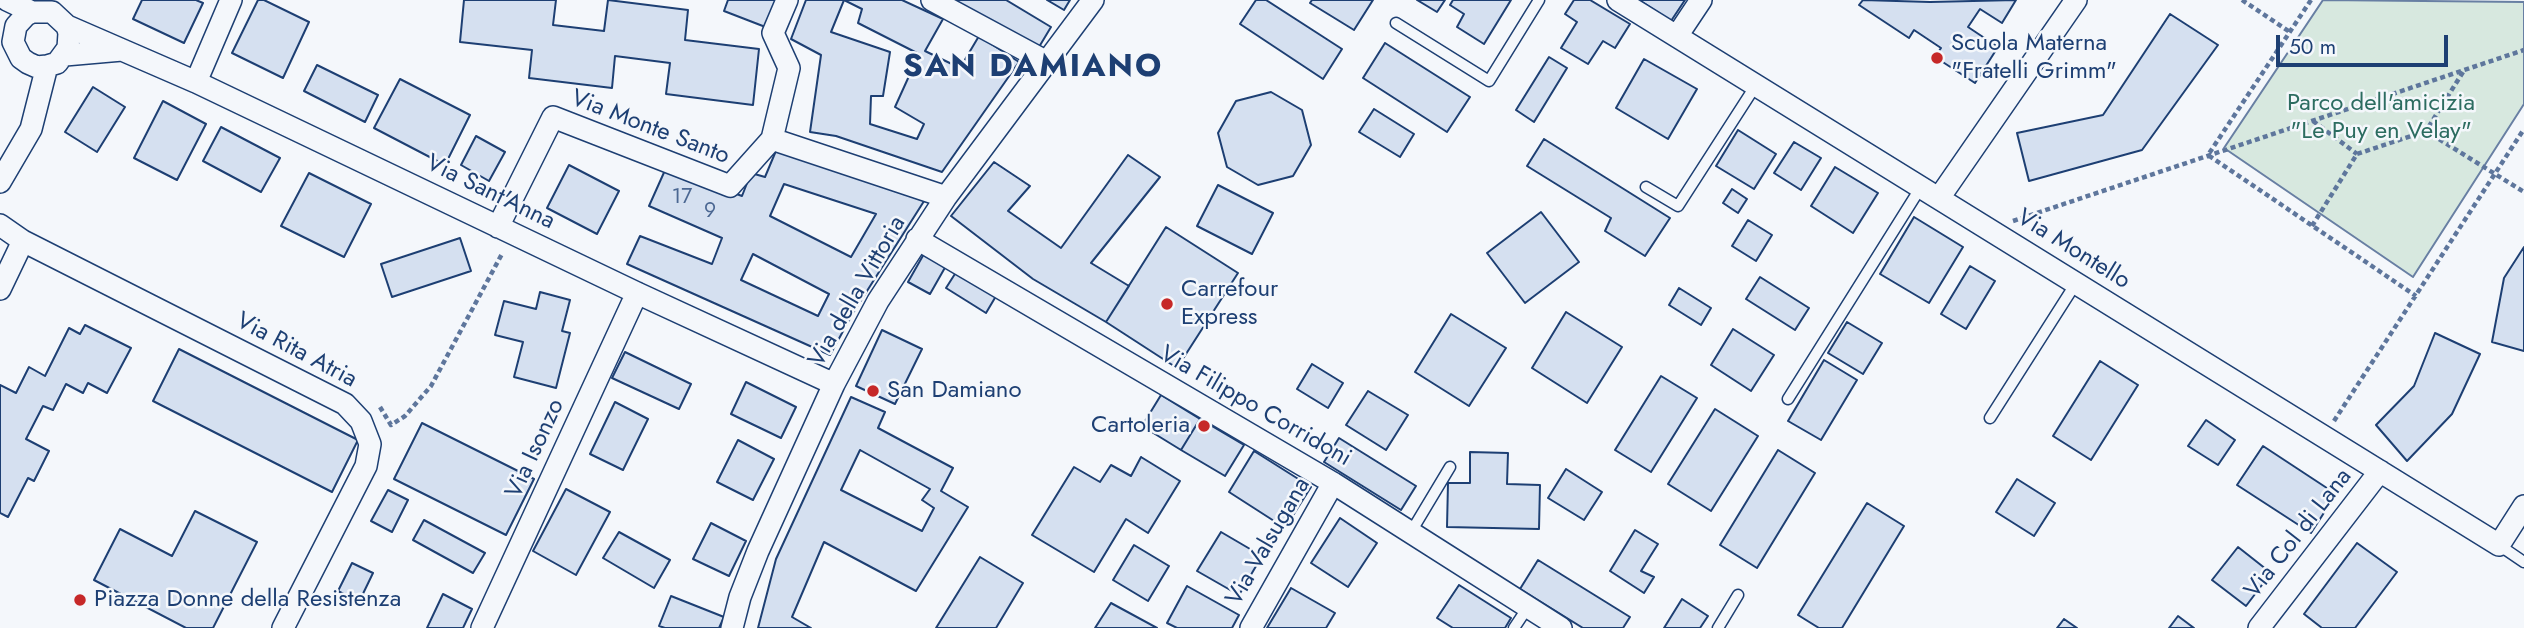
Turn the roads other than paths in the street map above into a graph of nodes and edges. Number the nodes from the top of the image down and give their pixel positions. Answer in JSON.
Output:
{"nodes":[{"id":1,"x":7,"y":0,"type":"edge"},
{"id":2,"x":231,"y":0,"type":"edge"},
{"id":3,"x":788,"y":0,"type":"edge"},
{"id":4,"x":932,"y":0,"type":"edge"},
{"id":5,"x":1539,"y":0,"type":"edge"},
{"id":6,"x":1618,"y":0,"type":"edge"},
{"id":7,"x":1701,"y":0,"type":"edge"},
{"id":8,"x":2076,"y":0,"type":"edge"},
{"id":9,"x":1092,"y":10,"type":"edge"},
{"id":10,"x":0,"y":11,"type":"edge"},
{"id":11,"x":32,"y":12,"type":"junction"},
{"id":12,"x":1396,"y":23,"type":"dead end"},
{"id":13,"x":67,"y":26,"type":"junction"},
{"id":14,"x":13,"y":33,"type":"junction"},
{"id":15,"x":1677,"y":36,"type":"junction"},
{"id":16,"x":124,"y":49,"type":"junction"},
{"id":17,"x":46,"y":62,"type":"junction"},
{"id":18,"x":1047,"y":62,"type":"junction"},
{"id":19,"x":196,"y":82,"type":"junction"},
{"id":20,"x":1756,"y":85,"type":"junction"},
{"id":21,"x":772,"y":139,"type":"junction"},
{"id":22,"x":0,"y":182,"type":"edge"},
{"id":23,"x":1646,"y":187,"type":"dead end"},
{"id":24,"x":1921,"y":187,"type":"junction"},
{"id":25,"x":946,"y":197,"type":"junction"},
{"id":26,"x":1939,"y":198,"type":"junction"},
{"id":27,"x":0,"y":225,"type":"edge"},
{"id":28,"x":498,"y":227,"type":"junction"},
{"id":29,"x":917,"y":239,"type":"junction"},
{"id":30,"x":23,"y":241,"type":"junction"},
{"id":31,"x":2076,"y":283,"type":"junction"},
{"id":32,"x":0,"y":289,"type":"edge"},
{"id":33,"x":637,"y":293,"type":"junction"},
{"id":34,"x":834,"y":383,"type":"junction"},
{"id":35,"x":1788,"y":399,"type":"dead end"},
{"id":36,"x":1990,"y":418,"type":"dead end"},
{"id":37,"x":1450,"y":467,"type":"dead end"},
{"id":38,"x":2380,"y":471,"type":"junction"},
{"id":39,"x":1333,"y":483,"type":"junction"},
{"id":40,"x":2524,"y":506,"type":"edge"},
{"id":41,"x":1411,"y":532,"type":"junction"},
{"id":42,"x":2499,"y":545,"type":"junction"},
{"id":43,"x":2524,"y":562,"type":"edge"},
{"id":44,"x":1738,"y":595,"type":"dead end"},
{"id":45,"x":1528,"y":607,"type":"junction"},
{"id":46,"x":283,"y":628,"type":"edge"},
{"id":47,"x":482,"y":628,"type":"edge"},
{"id":48,"x":732,"y":628,"type":"edge"},
{"id":49,"x":1251,"y":628,"type":"edge"},
{"id":50,"x":1514,"y":628,"type":"edge"},
{"id":51,"x":1561,"y":628,"type":"edge"},
{"id":52,"x":1718,"y":628,"type":"edge"},
{"id":53,"x":2259,"y":628,"type":"edge"}],
"edges":[{"from":1,"to":11,"type":"street","name":"Via Sant'Anna"},
{"from":2,"to":19,"type":"street"},
{"from":3,"to":21,"type":"street"},
{"from":4,"to":18,"type":"street"},
{"from":5,"to":12,"type":"lane"},
{"from":6,"to":15,"type":"street","name":"Via Montello"},
{"from":7,"to":15,"type":"street"},
{"from":8,"to":26,"type":"street"},
{"from":9,"to":18,"type":"street","name":"Via della Vittoria"},
{"from":10,"to":14,"type":"street"},
{"from":11,"to":13,"type":"street","name":"Via Sant'Anna"},
{"from":11,"to":14,"type":"street"},
{"from":13,"to":16,"type":"street","name":"Via Sant'Anna"},
{"from":13,"to":17,"type":"street"},
{"from":14,"to":17,"type":"street"},
{"from":15,"to":20,"type":"street","name":"Via Montello"},
{"from":16,"to":17,"type":"street"},
{"from":16,"to":19,"type":"street","name":"Via Sant'Anna"},
{"from":17,"to":22,"type":"street"},
{"from":18,"to":25,"type":"street","name":"Via della Vittoria"},
{"from":19,"to":28,"type":"street","name":"Via Sant'Anna"},
{"from":20,"to":23,"type":"lane"},
{"from":20,"to":24,"type":"street","name":"Via Montello"},
{"from":21,"to":25,"type":"street"},
{"from":21,"to":28,"type":"street","name":"Via Monte Santo"},
{"from":24,"to":26,"type":"street","name":"Via Montello"},
{"from":24,"to":35,"type":"lane"},
{"from":25,"to":29,"type":"street","name":"Via della Vittoria"},
{"from":26,"to":31,"type":"street","name":"Via Montello"},
{"from":27,"to":30,"type":"street","name":"Via Rita Atria"},
{"from":28,"to":33,"type":"street","name":"Via Sant'Anna"},
{"from":29,"to":34,"type":"street","name":"Via della Vittoria"},
{"from":29,"to":39,"type":"street","name":"Via Filippo Corridoni"},
{"from":30,"to":32,"type":"street"},
{"from":30,"to":46,"type":"street","name":"Via Rita Atria"},
{"from":31,"to":36,"type":"lane"},
{"from":31,"to":38,"type":"street","name":"Via Montello"},
{"from":33,"to":34,"type":"street","name":"Via Sant'Anna"},
{"from":33,"to":47,"type":"street","name":"Via Isonzo"},
{"from":34,"to":48,"type":"street","name":"Via della Vittoria"},
{"from":37,"to":41,"type":"lane"},
{"from":38,"to":42,"type":"street","name":"Via Montello"},
{"from":38,"to":53,"type":"street","name":"Via Col di Lana"},
{"from":39,"to":41,"type":"street","name":"Via Filippo Corridoni"},
{"from":39,"to":49,"type":"street","name":"Via Valsugana"},
{"from":40,"to":42,"type":"street"},
{"from":41,"to":45,"type":"street","name":"Via Filippo Corridoni"},
{"from":42,"to":43,"type":"lane"},
{"from":44,"to":52,"type":"lane"},
{"from":45,"to":50,"type":"lane"},
{"from":45,"to":51,"type":"street","name":"Via Filippo Corridoni"}]}
